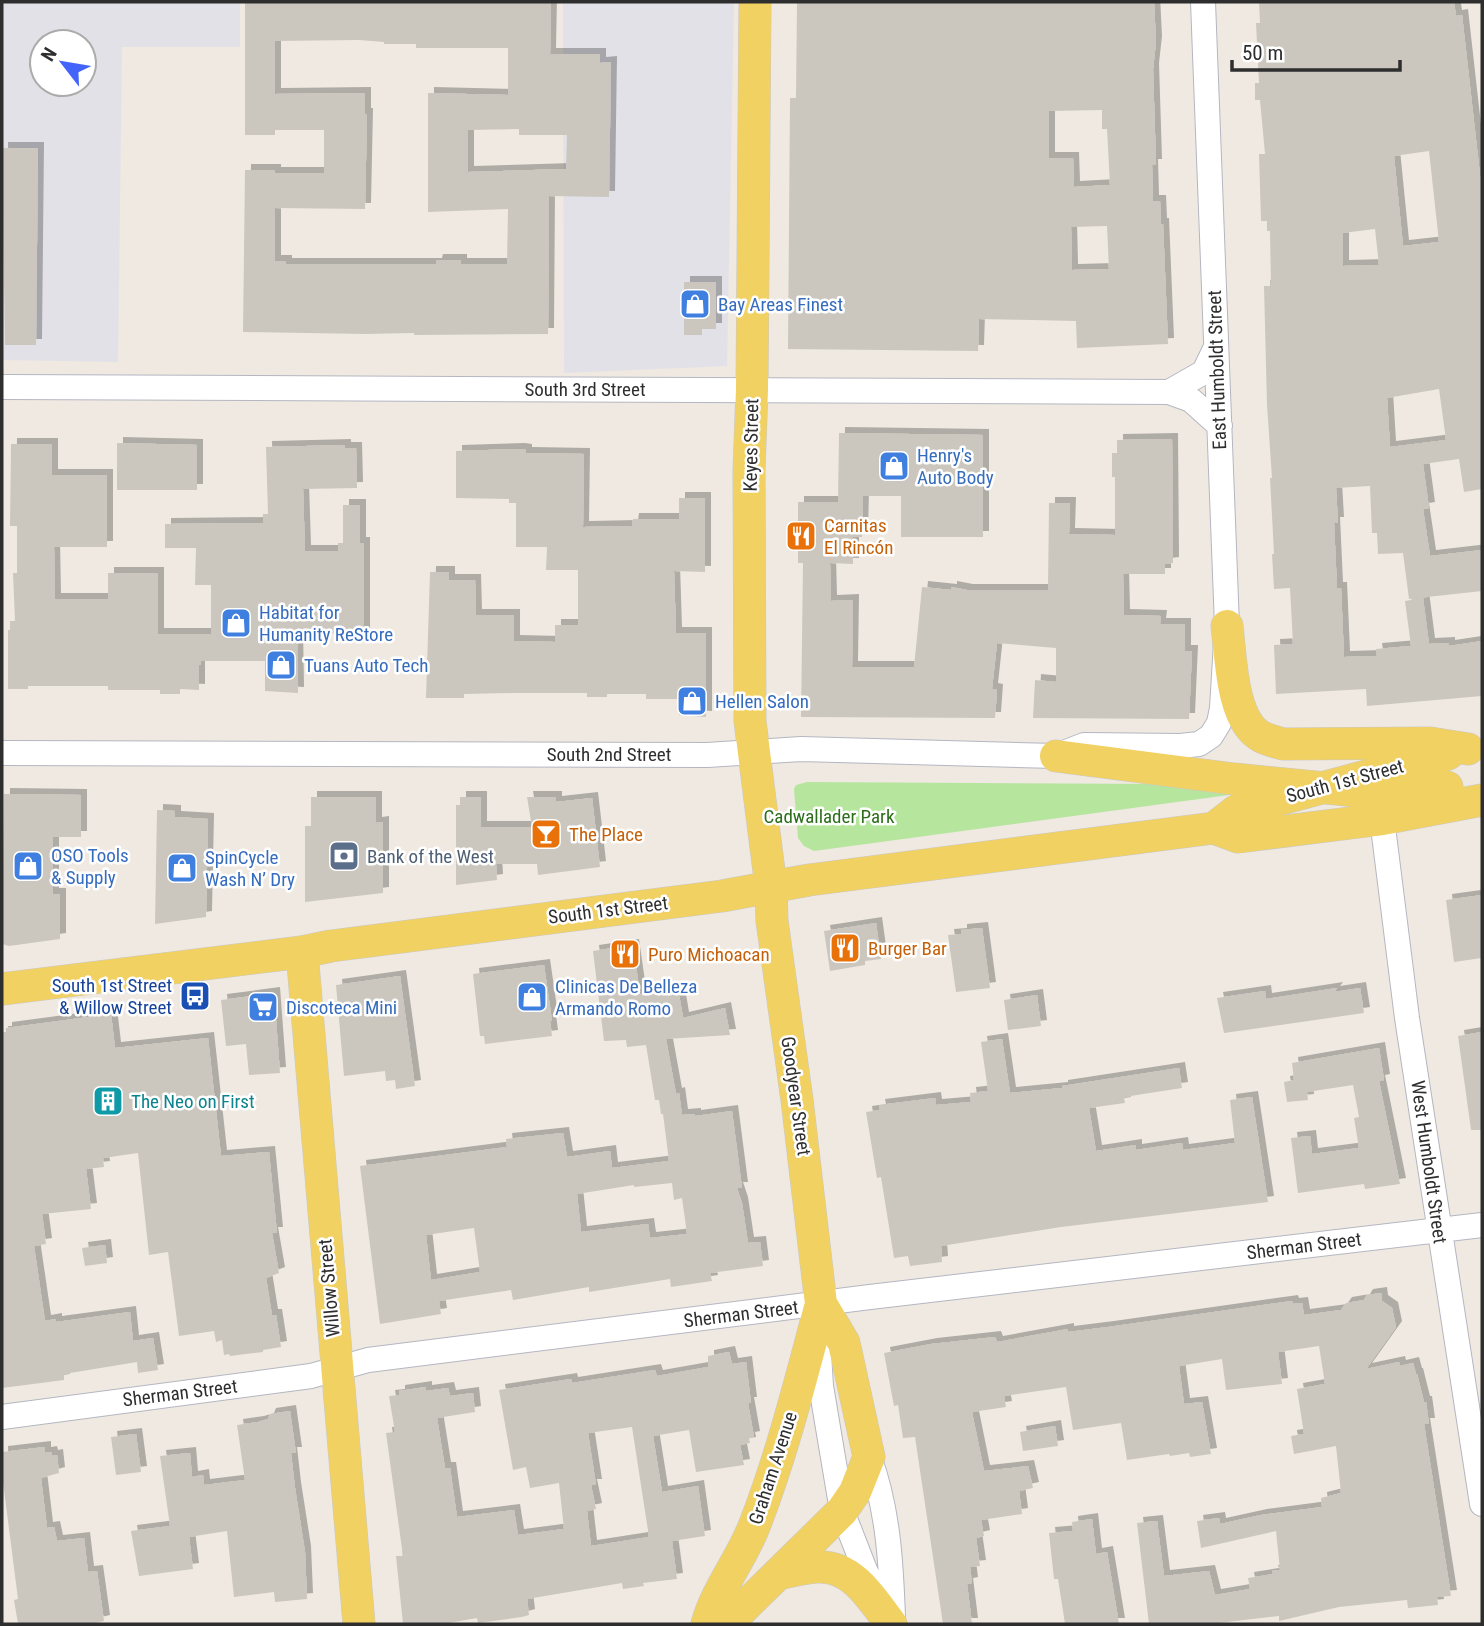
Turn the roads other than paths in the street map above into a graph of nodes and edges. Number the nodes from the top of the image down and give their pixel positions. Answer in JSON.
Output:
{"nodes":[{"id":1,"x":755,"y":2,"type":"edge"},
{"id":2,"x":1203,"y":2,"type":"edge"},
{"id":3,"x":1216,"y":346,"type":"junction"},
{"id":4,"x":2,"y":387,"type":"edge"},
{"id":5,"x":752,"y":389,"type":"junction"},
{"id":6,"x":1169,"y":393,"type":"junction"},
{"id":7,"x":1220,"y":426,"type":"junction"},
{"id":8,"x":1227,"y":626,"type":"junction"},
{"id":9,"x":1211,"y":736,"type":"joint"},
{"id":10,"x":1475,"y":748,"type":"edge"},
{"id":11,"x":754,"y":751,"type":"junction"},
{"id":12,"x":2,"y":753,"type":"edge"},
{"id":13,"x":1056,"y":756,"type":"junction"},
{"id":14,"x":1482,"y":785,"type":"edge"},
{"id":15,"x":1316,"y":788,"type":"junction"},
{"id":16,"x":1482,"y":800,"type":"edge"},
{"id":17,"x":1382,"y":819,"type":"junction"},
{"id":18,"x":1214,"y":828,"type":"junction"},
{"id":19,"x":771,"y":887,"type":"junction"},
{"id":20,"x":302,"y":952,"type":"junction"},
{"id":21,"x":2,"y":989,"type":"edge"},
{"id":22,"x":1482,"y":1225,"type":"edge"},
{"id":23,"x":1439,"y":1230,"type":"junction"},
{"id":24,"x":821,"y":1304,"type":"junction"},
{"id":25,"x":336,"y":1369,"type":"junction"},
{"id":26,"x":2,"y":1417,"type":"edge"},
{"id":27,"x":869,"y":1457,"type":"junction"},
{"id":28,"x":1482,"y":1504,"type":"edge"},
{"id":29,"x":842,"y":1511,"type":"junction"},
{"id":30,"x":778,"y":1574,"type":"junction"},
{"id":31,"x":359,"y":1624,"type":"edge"},
{"id":32,"x":707,"y":1624,"type":"edge"},
{"id":33,"x":727,"y":1624,"type":"edge"},
{"id":34,"x":892,"y":1624,"type":"edge"}],
"edges":[{"from":1,"to":5,"type":"main road","name":"Keyes Street"},
{"from":2,"to":3,"type":"street","name":"East Humboldt Street"},
{"from":3,"to":6,"type":"street"},
{"from":3,"to":7,"type":"street","name":"East Humboldt Street"},
{"from":4,"to":5,"type":"street","name":"South 3rd Street"},
{"from":5,"to":6,"type":"street","name":"South 3rd Street"},
{"from":5,"to":11,"type":"main road","name":"Keyes Street"},
{"from":6,"to":7,"type":"street"},
{"from":7,"to":8,"type":"street","name":"East Humboldt Street"},
{"from":8,"to":9,"type":"street","name":"East Humboldt Street"},
{"from":8,"to":10,"type":"main road"},
{"from":9,"to":13,"type":"street","name":"South 2nd Street"},
{"from":10,"to":15,"type":"main road","name":"South 1st Street"},
{"from":11,"to":12,"type":"street","name":"South 2nd Street"},
{"from":11,"to":13,"type":"street","name":"South 2nd Street"},
{"from":11,"to":19,"type":"main road","name":"Keyes Street"},
{"from":13,"to":15,"type":"main road"},
{"from":14,"to":15,"type":"main road"},
{"from":15,"to":18,"type":"main road","name":"South 1st Street"},
{"from":16,"to":17,"type":"main road","name":"South 1st Street"},
{"from":17,"to":18,"type":"main road","name":"South 1st Street"},
{"from":17,"to":23,"type":"street","name":"West Humboldt Street"},
{"from":18,"to":19,"type":"main road","name":"South 1st Street"},
{"from":19,"to":20,"type":"main road","name":"South 1st Street"},
{"from":19,"to":24,"type":"main road","name":"Goodyear Street"},
{"from":20,"to":21,"type":"main road","name":"South 1st Street"},
{"from":20,"to":25,"type":"main road","name":"Willow Street"},
{"from":22,"to":23,"type":"street","name":"Sherman Street"},
{"from":23,"to":24,"type":"street","name":"Sherman Street"},
{"from":23,"to":28,"type":"street","name":"West Humboldt Street"},
{"from":24,"to":25,"type":"street","name":"Sherman Street"},
{"from":24,"to":27,"type":"main road","name":"Goodyear Street"},
{"from":24,"to":29,"type":"street","name":"Goodyear Street"},
{"from":24,"to":32,"type":"main road","name":"Graham Avenue"},
{"from":25,"to":26,"type":"street","name":"Sherman Street"},
{"from":25,"to":31,"type":"main road","name":"Willow Street"},
{"from":27,"to":29,"type":"main road"},
{"from":27,"to":34,"type":"street","name":"Goodyear Street"},
{"from":29,"to":30,"type":"main road"},
{"from":29,"to":34,"type":"street","name":"Goodyear Street"},
{"from":30,"to":33,"type":"main road"},
{"from":30,"to":34,"type":"main road"}]}
